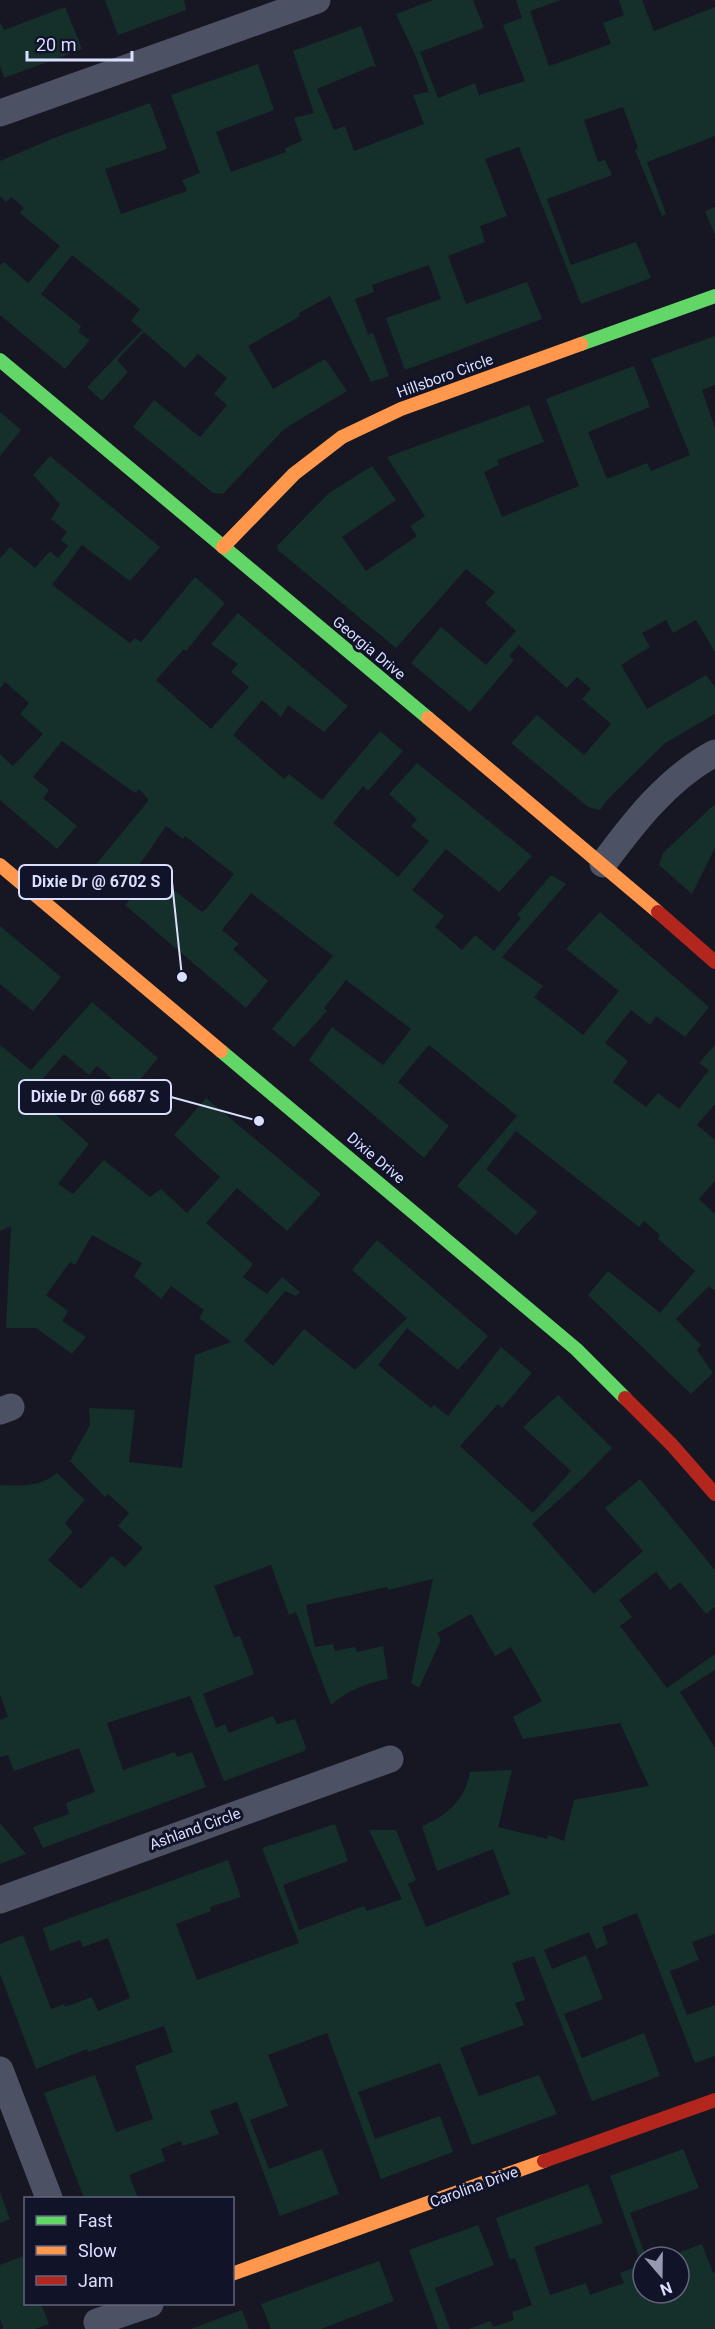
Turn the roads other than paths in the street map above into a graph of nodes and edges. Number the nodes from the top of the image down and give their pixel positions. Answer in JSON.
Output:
{"nodes":[{"id":1,"x":316,"y":0,"type":"edge"},
{"id":2,"x":0,"y":113,"type":"edge"},
{"id":3,"x":715,"y":296,"type":"edge"},
{"id":4,"x":0,"y":360,"type":"edge"},
{"id":5,"x":223,"y":548,"type":"junction"},
{"id":6,"x":715,"y":753,"type":"edge"},
{"id":7,"x":603,"y":864,"type":"junction"},
{"id":8,"x":0,"y":865,"type":"edge"},
{"id":9,"x":715,"y":962,"type":"edge"},
{"id":10,"x":715,"y":1494,"type":"edge"},
{"id":11,"x":390,"y":1759,"type":"dead end"},
{"id":12,"x":0,"y":1900,"type":"edge"},
{"id":13,"x":0,"y":2070,"type":"edge"},
{"id":14,"x":715,"y":2100,"type":"edge"},
{"id":15,"x":48,"y":2197,"type":"edge"},
{"id":16,"x":234,"y":2273,"type":"edge"},
{"id":17,"x":146,"y":2305,"type":"edge"},
{"id":18,"x":96,"y":2318,"type":"edge"}],
"edges":[{"from":1,"to":2,"type":"street"},
{"from":3,"to":5,"type":"street","name":"Hillsboro Circle"},
{"from":4,"to":5,"type":"street","name":"Georgia Drive"},
{"from":5,"to":7,"type":"street","name":"Georgia Drive"},
{"from":6,"to":7,"type":"street"},
{"from":7,"to":9,"type":"street","name":"Georgia Drive"},
{"from":8,"to":10,"type":"street","name":"Dixie Drive"},
{"from":11,"to":12,"type":"street","name":"Ashland Circle"},
{"from":13,"to":15,"type":"street"},
{"from":14,"to":16,"type":"street","name":"Carolina Drive"},
{"from":17,"to":18,"type":"street"}]}
